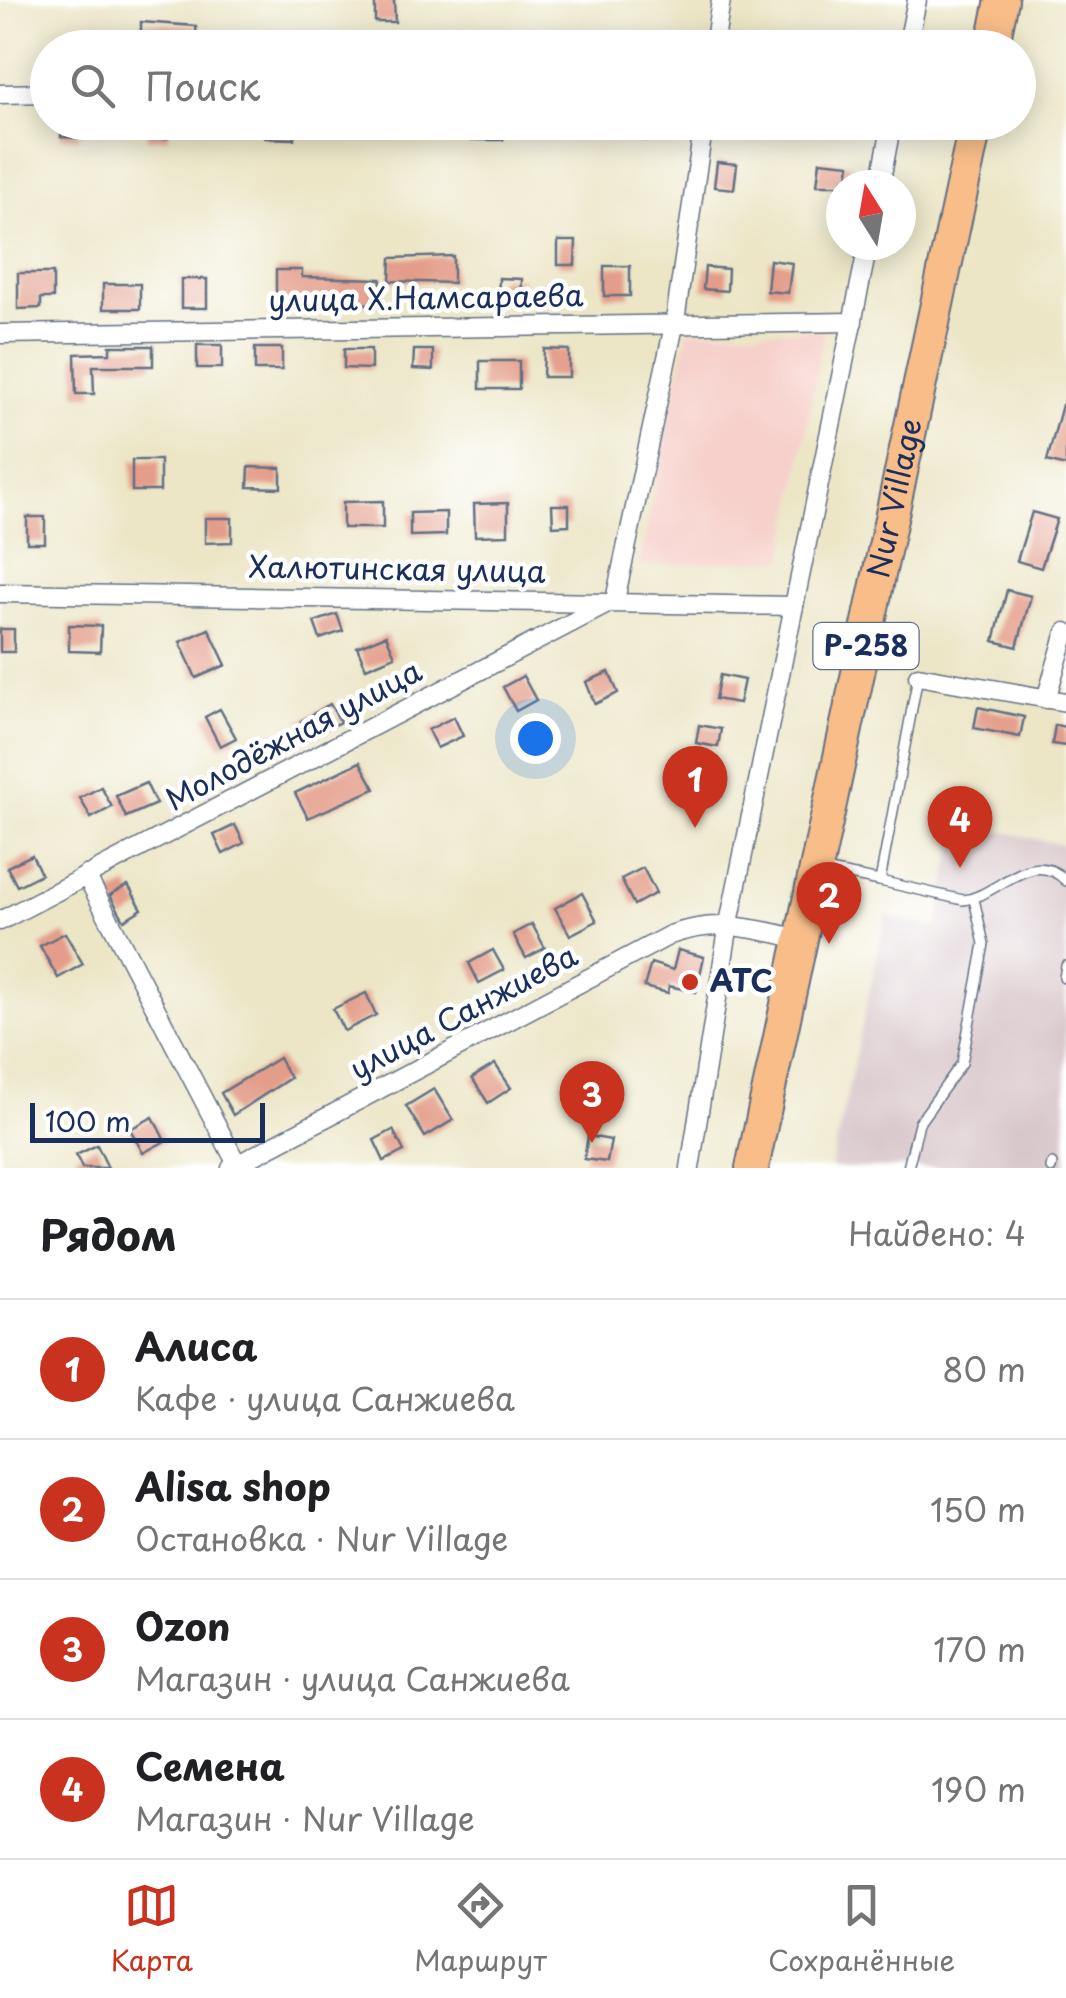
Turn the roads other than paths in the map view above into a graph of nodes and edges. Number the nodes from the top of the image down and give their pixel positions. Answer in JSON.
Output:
{"nodes":[{"id":1,"x":721,"y":0,"type":"edge"},
{"id":2,"x":916,"y":0,"type":"edge"},
{"id":3,"x":1002,"y":0,"type":"edge"},
{"id":4,"x":717,"y":30,"type":"edge"},
{"id":5,"x":910,"y":30,"type":"edge"},
{"id":6,"x":996,"y":30,"type":"edge"},
{"id":7,"x":0,"y":94,"type":"edge"},
{"id":8,"x":30,"y":94,"type":"edge"},
{"id":9,"x":701,"y":140,"type":"edge"},
{"id":10,"x":889,"y":140,"type":"edge"},
{"id":11,"x":972,"y":140,"type":"edge"},
{"id":12,"x":883,"y":170,"type":"edge"},
{"id":13,"x":865,"y":260,"type":"edge"},
{"id":14,"x":676,"y":322,"type":"junction"},
{"id":15,"x":853,"y":322,"type":"junction"},
{"id":16,"x":0,"y":334,"type":"edge"},
{"id":17,"x":0,"y":593,"type":"edge"},
{"id":18,"x":615,"y":600,"type":"junction"},
{"id":19,"x":794,"y":606,"type":"junction"},
{"id":20,"x":1066,"y":632,"type":"edge"},
{"id":21,"x":918,"y":676,"type":"joint"},
{"id":22,"x":1046,"y":699,"type":"junction"},
{"id":23,"x":1066,"y":702,"type":"edge"},
{"id":24,"x":816,"y":869,"type":"junction"},
{"id":25,"x":86,"y":876,"type":"junction"},
{"id":26,"x":880,"y":881,"type":"junction"},
{"id":27,"x":1066,"y":881,"type":"edge"},
{"id":28,"x":974,"y":899,"type":"junction"},
{"id":29,"x":0,"y":921,"type":"edge"},
{"id":30,"x":729,"y":923,"type":"junction"},
{"id":31,"x":800,"y":939,"type":"junction"},
{"id":32,"x":1066,"y":966,"type":"edge"},
{"id":33,"x":1064,"y":978,"type":"edge"},
{"id":34,"x":235,"y":1167,"type":"edge"},
{"id":35,"x":690,"y":1168,"type":"edge"},
{"id":36,"x":752,"y":1168,"type":"edge"},
{"id":37,"x":908,"y":1168,"type":"edge"}],
"edges":[{"from":1,"to":4,"type":"street"},
{"from":2,"to":5,"type":"street"},
{"from":3,"to":6,"type":"highway"},
{"from":7,"to":8,"type":"street"},
{"from":9,"to":14,"type":"street"},
{"from":10,"to":12,"type":"street"},
{"from":11,"to":24,"type":"highway","name":"Nur Village","number":"Р-258"},
{"from":13,"to":15,"type":"street"},
{"from":14,"to":15,"type":"street","name":"улица Х.Намсараева"},
{"from":14,"to":16,"type":"street","name":"улица Х.Намсараева"},
{"from":14,"to":18,"type":"street"},
{"from":15,"to":19,"type":"street"},
{"from":17,"to":18,"type":"street","name":"Халютинская улица"},
{"from":18,"to":19,"type":"street","name":"Халютинская улица"},
{"from":18,"to":25,"type":"street","name":"Молодёжная улица"},
{"from":19,"to":30,"type":"street"},
{"from":20,"to":22,"type":"street"},
{"from":21,"to":22,"type":"street"},
{"from":21,"to":26,"type":"lane"},
{"from":22,"to":23,"type":"street"},
{"from":24,"to":26,"type":"lane"},
{"from":24,"to":31,"type":"highway","name":"Nur Village","number":"Р-258"},
{"from":25,"to":29,"type":"street","name":"Молодёжная улица"},
{"from":25,"to":34,"type":"street"},
{"from":26,"to":28,"type":"lane"},
{"from":27,"to":28,"type":"lane"},
{"from":28,"to":37,"type":"lane"},
{"from":30,"to":31,"type":"street","name":"улица Санжиева"},
{"from":30,"to":34,"type":"street","name":"улица Санжиева"},
{"from":30,"to":35,"type":"street"},
{"from":31,"to":36,"type":"highway","name":"Nur Village","number":"Р-258"},
{"from":32,"to":33,"type":"lane"}]}
